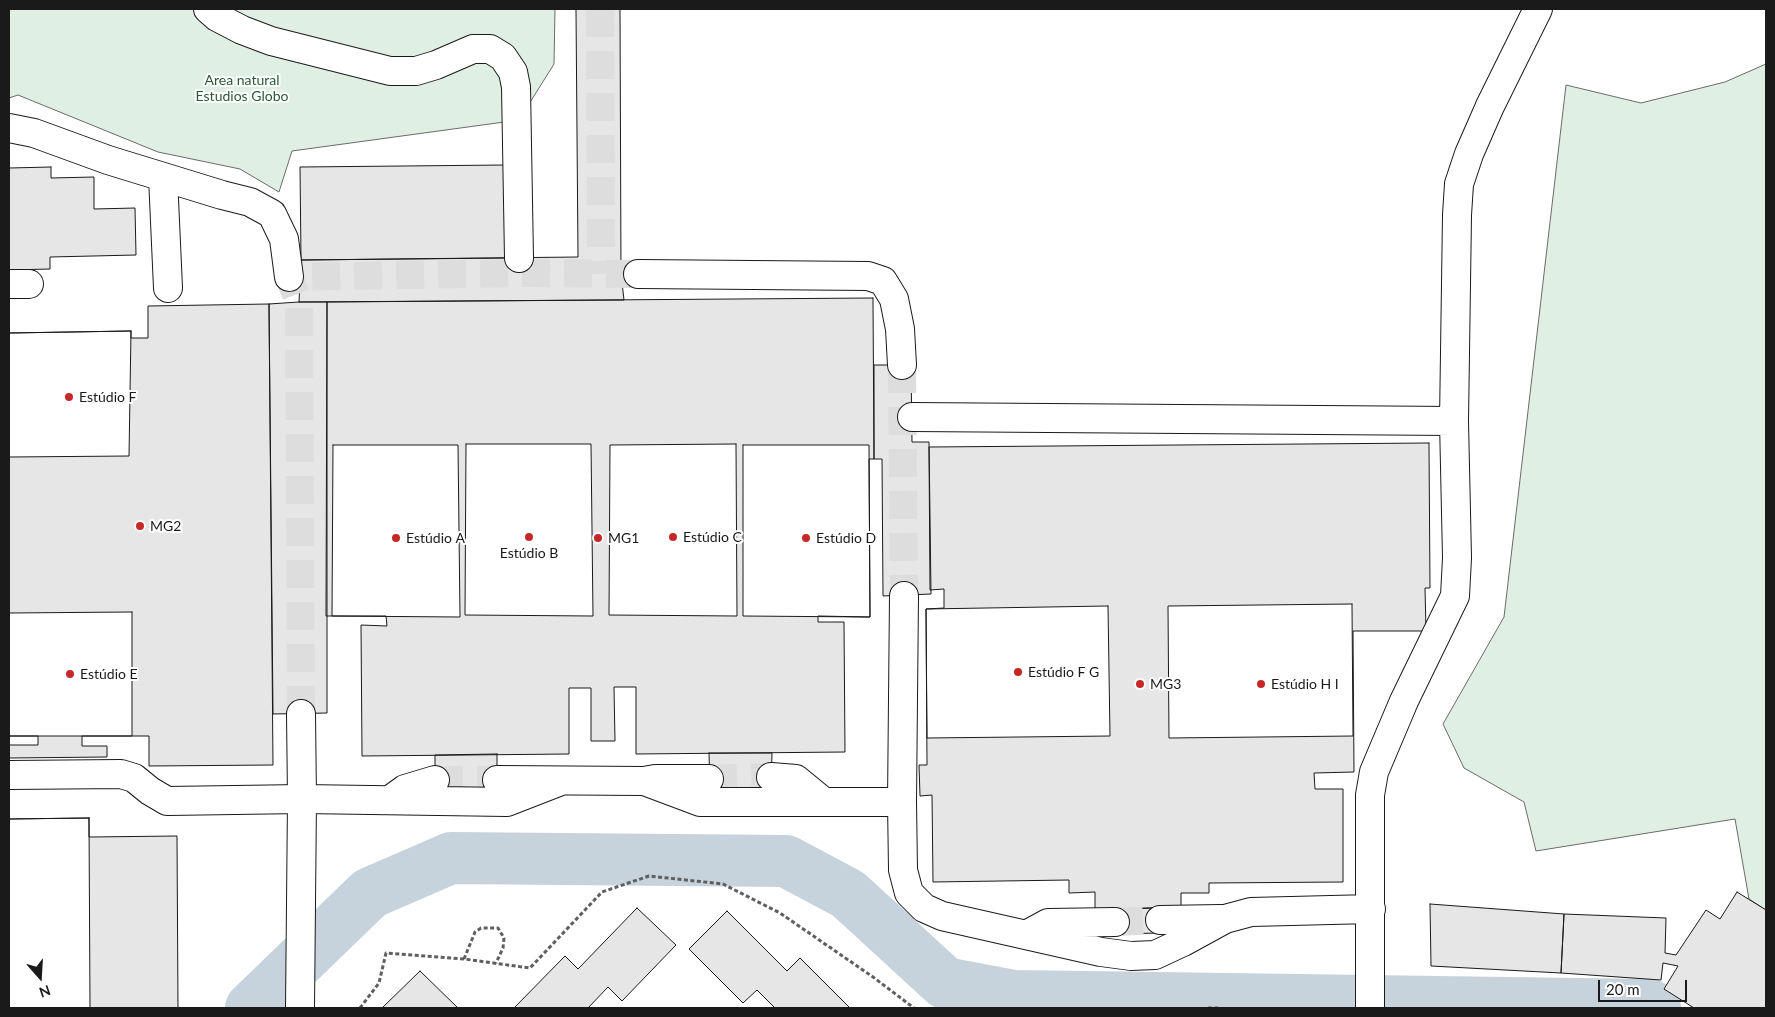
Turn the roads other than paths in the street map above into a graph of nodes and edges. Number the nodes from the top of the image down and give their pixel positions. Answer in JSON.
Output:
{"nodes":[{"id":1,"x":208,"y":9,"type":"edge"},
{"id":2,"x":1538,"y":9,"type":"edge"},
{"id":3,"x":9,"y":128,"type":"edge"},
{"id":4,"x":162,"y":177,"type":"junction"},
{"id":5,"x":519,"y":258,"type":"dead end"},
{"id":6,"x":638,"y":274,"type":"tunnel mouth"},
{"id":7,"x":289,"y":277,"type":"dead end"},
{"id":8,"x":168,"y":288,"type":"dead end"},
{"id":9,"x":902,"y":365,"type":"tunnel mouth"},
{"id":10,"x":912,"y":417,"type":"dead end"},
{"id":11,"x":1454,"y":421,"type":"junction"},
{"id":12,"x":904,"y":596,"type":"tunnel mouth"},
{"id":13,"x":301,"y":714,"type":"tunnel mouth"},
{"id":14,"x":9,"y":775,"type":"edge"},
{"id":15,"x":771,"y":777,"type":"tunnel mouth"},
{"id":16,"x":709,"y":779,"type":"tunnel mouth"},
{"id":17,"x":435,"y":780,"type":"tunnel mouth"},
{"id":18,"x":497,"y":780,"type":"tunnel mouth"},
{"id":19,"x":561,"y":781,"type":"junction"},
{"id":20,"x":644,"y":781,"type":"junction"},
{"id":21,"x":302,"y":799,"type":"junction"},
{"id":22,"x":389,"y":801,"type":"junction"},
{"id":23,"x":824,"y":802,"type":"junction"},
{"id":24,"x":902,"y":802,"type":"junction"},
{"id":25,"x":1371,"y":909,"type":"junction"},
{"id":26,"x":1225,"y":919,"type":"junction"},
{"id":27,"x":1160,"y":920,"type":"tunnel mouth"},
{"id":28,"x":1114,"y":922,"type":"tunnel mouth"},
{"id":29,"x":1026,"y":935,"type":"junction"},
{"id":30,"x":300,"y":1001,"type":"edge"},
{"id":31,"x":1370,"y":1008,"type":"edge"}],
"edges":[{"from":1,"to":5,"type":"street"},
{"from":2,"to":11,"type":"street"},
{"from":3,"to":4,"type":"street"},
{"from":4,"to":7,"type":"street"},
{"from":4,"to":8,"type":"street"},
{"from":6,"to":9,"type":"street"},
{"from":10,"to":11,"type":"street"},
{"from":11,"to":25,"type":"street"},
{"from":12,"to":24,"type":"street"},
{"from":13,"to":21,"type":"street"},
{"from":14,"to":21,"type":"street"},
{"from":15,"to":23,"type":"street"},
{"from":16,"to":20,"type":"street"},
{"from":17,"to":22,"type":"street"},
{"from":18,"to":19,"type":"street"},
{"from":19,"to":20,"type":"street"},
{"from":19,"to":22,"type":"street"},
{"from":20,"to":23,"type":"street"},
{"from":21,"to":22,"type":"street"},
{"from":21,"to":30,"type":"street"},
{"from":23,"to":24,"type":"street"},
{"from":24,"to":29,"type":"street"},
{"from":25,"to":26,"type":"street"},
{"from":25,"to":31,"type":"street"},
{"from":26,"to":27,"type":"street"},
{"from":26,"to":29,"type":"street"},
{"from":28,"to":29,"type":"street"}]}
